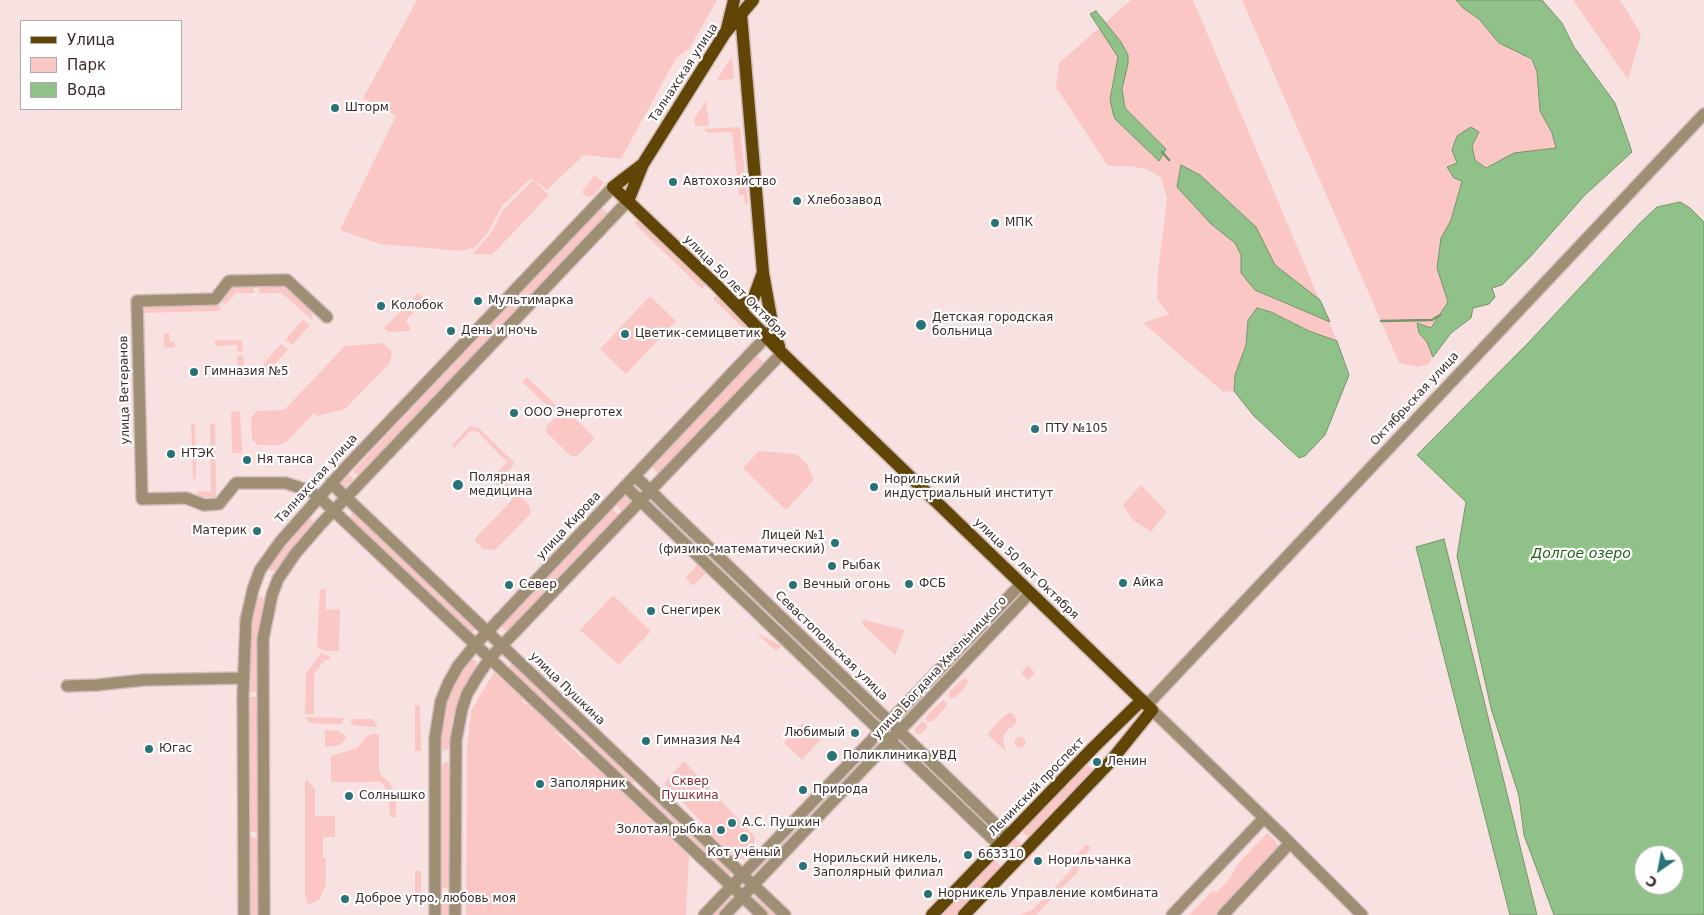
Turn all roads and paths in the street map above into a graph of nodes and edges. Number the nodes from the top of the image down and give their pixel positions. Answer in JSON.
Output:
{"nodes":[{"id":1,"x":734,"y":0,"type":"edge"},
{"id":2,"x":753,"y":0,"type":"edge"},
{"id":3,"x":741,"y":14,"type":"junction"},
{"id":4,"x":725,"y":33,"type":"junction"},
{"id":5,"x":1704,"y":114,"type":"edge"},
{"id":6,"x":643,"y":164,"type":"junction"},
{"id":7,"x":613,"y":187,"type":"junction"},
{"id":8,"x":628,"y":201,"type":"junction"},
{"id":9,"x":763,"y":273,"type":"junction"},
{"id":10,"x":737,"y":307,"type":"junction"},
{"id":11,"x":326,"y":317,"type":"dead end"},
{"id":12,"x":766,"y":337,"type":"junction"},
{"id":13,"x":782,"y":353,"type":"junction"},
{"id":14,"x":635,"y":476,"type":"junction"},
{"id":15,"x":331,"y":483,"type":"junction"},
{"id":16,"x":625,"y":486,"type":"junction"},
{"id":17,"x":650,"y":491,"type":"junction"},
{"id":18,"x":319,"y":497,"type":"junction"},
{"id":19,"x":346,"y":498,"type":"junction"},
{"id":20,"x":641,"y":501,"type":"junction"},
{"id":21,"x":334,"y":511,"type":"junction"},
{"id":22,"x":256,"y":580,"type":"junction"},
{"id":23,"x":275,"y":587,"type":"junction"},
{"id":24,"x":750,"y":587,"type":"junction"},
{"id":25,"x":1026,"y":588,"type":"junction"},
{"id":26,"x":741,"y":597,"type":"junction"},
{"id":27,"x":793,"y":628,"type":"junction"},
{"id":28,"x":487,"y":632,"type":"junction"},
{"id":29,"x":784,"y":638,"type":"junction"},
{"id":30,"x":475,"y":645,"type":"junction"},
{"id":31,"x":502,"y":646,"type":"junction"},
{"id":32,"x":490,"y":658,"type":"junction"},
{"id":33,"x":244,"y":678,"type":"junction"},
{"id":34,"x":67,"y":686,"type":"dead end"},
{"id":35,"x":1147,"y":705,"type":"junction"},
{"id":36,"x":890,"y":722,"type":"junction"},
{"id":37,"x":880,"y":731,"type":"junction"},
{"id":38,"x":899,"y":731,"type":"junction"},
{"id":39,"x":890,"y":741,"type":"junction"},
{"id":40,"x":434,"y":756,"type":"junction"},
{"id":41,"x":455,"y":756,"type":"junction"},
{"id":42,"x":1267,"y":820,"type":"junction"},
{"id":43,"x":1004,"y":841,"type":"junction"},
{"id":44,"x":1290,"y":843,"type":"junction"},
{"id":45,"x":1235,"y":853,"type":"junction"},
{"id":46,"x":743,"y":875,"type":"junction"},
{"id":47,"x":754,"y":885,"type":"junction"},
{"id":48,"x":732,"y":887,"type":"junction"},
{"id":49,"x":742,"y":897,"type":"junction"},
{"id":50,"x":244,"y":915,"type":"edge"},
{"id":51,"x":264,"y":915,"type":"edge"},
{"id":52,"x":436,"y":915,"type":"edge"},
{"id":53,"x":456,"y":915,"type":"edge"},
{"id":54,"x":704,"y":915,"type":"edge"},
{"id":55,"x":725,"y":915,"type":"edge"},
{"id":56,"x":762,"y":915,"type":"edge"},
{"id":57,"x":785,"y":915,"type":"edge"},
{"id":58,"x":932,"y":915,"type":"edge"},
{"id":59,"x":964,"y":915,"type":"edge"},
{"id":60,"x":1172,"y":915,"type":"edge"},
{"id":61,"x":1182,"y":915,"type":"edge"},
{"id":62,"x":1223,"y":915,"type":"edge"},
{"id":63,"x":1362,"y":915,"type":"edge"}],
"edges":[{"from":1,"to":4,"type":"main road"},
{"from":2,"to":3,"type":"main road","name":"Талнахская улица"},
{"from":3,"to":4,"type":"main road","name":"Талнахская улица"},
{"from":3,"to":9,"type":"main road"},
{"from":4,"to":6,"type":"main road","name":"Талнахская улица"},
{"from":5,"to":35,"type":"street","name":"Октябрьская улица"},
{"from":6,"to":7,"type":"main road","name":"Талнахская улица"},
{"from":6,"to":8,"type":"main road","name":"Талнахская улица"},
{"from":7,"to":8,"type":"main road","name":"улица 50 лет Октября"},
{"from":7,"to":15,"type":"street","name":"Талнахская улица"},
{"from":8,"to":10,"type":"main road","name":"улица 50 лет Октября"},
{"from":8,"to":19,"type":"street","name":"Талнахская улица"},
{"from":9,"to":10,"type":"main road"},
{"from":9,"to":13,"type":"main road"},
{"from":10,"to":12,"type":"main road","name":"улица 50 лет Октября"},
{"from":11,"to":18,"type":"street","name":"улица Ветеранов"},
{"from":12,"to":13,"type":"main road","name":"улица 50 лет Октября"},
{"from":12,"to":14,"type":"street","name":"улица Кирова"},
{"from":13,"to":17,"type":"street"},
{"from":13,"to":25,"type":"main road","name":"улица 50 лет Октября"},
{"from":14,"to":16,"type":"street","name":"улица Кирова"},
{"from":14,"to":17,"type":"street","name":"Севастопольская улица"},
{"from":15,"to":18,"type":"street","name":"Талнахская улица"},
{"from":15,"to":19,"type":"street","name":"улица Пушкина"},
{"from":16,"to":20,"type":"street"},
{"from":16,"to":28,"type":"street","name":"улица Кирова"},
{"from":17,"to":20,"type":"street"},
{"from":17,"to":24,"type":"street","name":"Севастопольская улица"},
{"from":18,"to":21,"type":"street"},
{"from":18,"to":22,"type":"street","name":"Талнахская улица"},
{"from":19,"to":21,"type":"street","name":"Талнахская улица"},
{"from":19,"to":28,"type":"street","name":"улица Пушкина"},
{"from":20,"to":26,"type":"street"},
{"from":20,"to":31,"type":"street"},
{"from":21,"to":23,"type":"street","name":"Талнахская улица"},
{"from":21,"to":30,"type":"street"},
{"from":22,"to":23,"type":"street"},
{"from":22,"to":33,"type":"street","name":"Талнахская улица"},
{"from":23,"to":51,"type":"street","name":"Талнахская улица"},
{"from":24,"to":26,"type":"street"},
{"from":24,"to":27,"type":"street","name":"Севастопольская улица"},
{"from":25,"to":35,"type":"main road","name":"улица 50 лет Октября"},
{"from":25,"to":36,"type":"street","name":"улица Богдана Хмельницкого"},
{"from":25,"to":38,"type":"street","name":"улица Богдана Хмельницкого"},
{"from":26,"to":29,"type":"street"},
{"from":27,"to":29,"type":"street"},
{"from":27,"to":36,"type":"street","name":"Севастопольская улица"},
{"from":28,"to":30,"type":"street","name":"улица Кирова"},
{"from":28,"to":31,"type":"street","name":"улица Пушкина"},
{"from":29,"to":37,"type":"street"},
{"from":30,"to":32,"type":"street"},
{"from":30,"to":40,"type":"street","name":"улица Кирова"},
{"from":31,"to":32,"type":"street"},
{"from":31,"to":46,"type":"street","name":"улица Пушкина"},
{"from":32,"to":41,"type":"street"},
{"from":32,"to":48,"type":"street"},
{"from":33,"to":34,"type":"street"},
{"from":33,"to":50,"type":"street","name":"Талнахская улица"},
{"from":35,"to":42,"type":"street","name":"улица 50 лет Октября"},
{"from":35,"to":43,"type":"main road","name":"Ленинский проспект"},
{"from":35,"to":59,"type":"main road"},
{"from":36,"to":37,"type":"street","name":"улица Богдана Хмельницкого"},
{"from":36,"to":38,"type":"street","name":"Севастопольская улица"},
{"from":37,"to":39,"type":"street"},
{"from":37,"to":46,"type":"street","name":"улица Богдана Хмельницкого"},
{"from":38,"to":39,"type":"street","name":"улица Богдана Хмельницкого"},
{"from":38,"to":43,"type":"street","name":"Севастопольская улица"},
{"from":39,"to":43,"type":"street"},
{"from":39,"to":47,"type":"street","name":"улица Богдана Хмельницкого"},
{"from":40,"to":41,"type":"street"},
{"from":40,"to":52,"type":"street","name":"улица Кирова"},
{"from":41,"to":53,"type":"street"},
{"from":42,"to":44,"type":"street","name":"улица 50 лет Октября"},
{"from":42,"to":45,"type":"street"},
{"from":43,"to":58,"type":"main road","name":"Ленинский проспект"},
{"from":44,"to":62,"type":"street"},
{"from":44,"to":63,"type":"street","name":"улица 50 лет Октября"},
{"from":45,"to":60,"type":"street"},
{"from":45,"to":61,"type":"street"},
{"from":46,"to":47,"type":"street","name":"улица Пушкина"},
{"from":46,"to":48,"type":"street","name":"улица Богдана Хмельницкого"},
{"from":47,"to":49,"type":"street","name":"улица Богдана Хмельницкого"},
{"from":47,"to":57,"type":"street","name":"улица Пушкина"},
{"from":48,"to":49,"type":"street"},
{"from":48,"to":54,"type":"street","name":"улица Богдана Хмельницкого"},
{"from":49,"to":55,"type":"street","name":"улица Богдана Хмельницкого"},
{"from":49,"to":56,"type":"street"}]}
